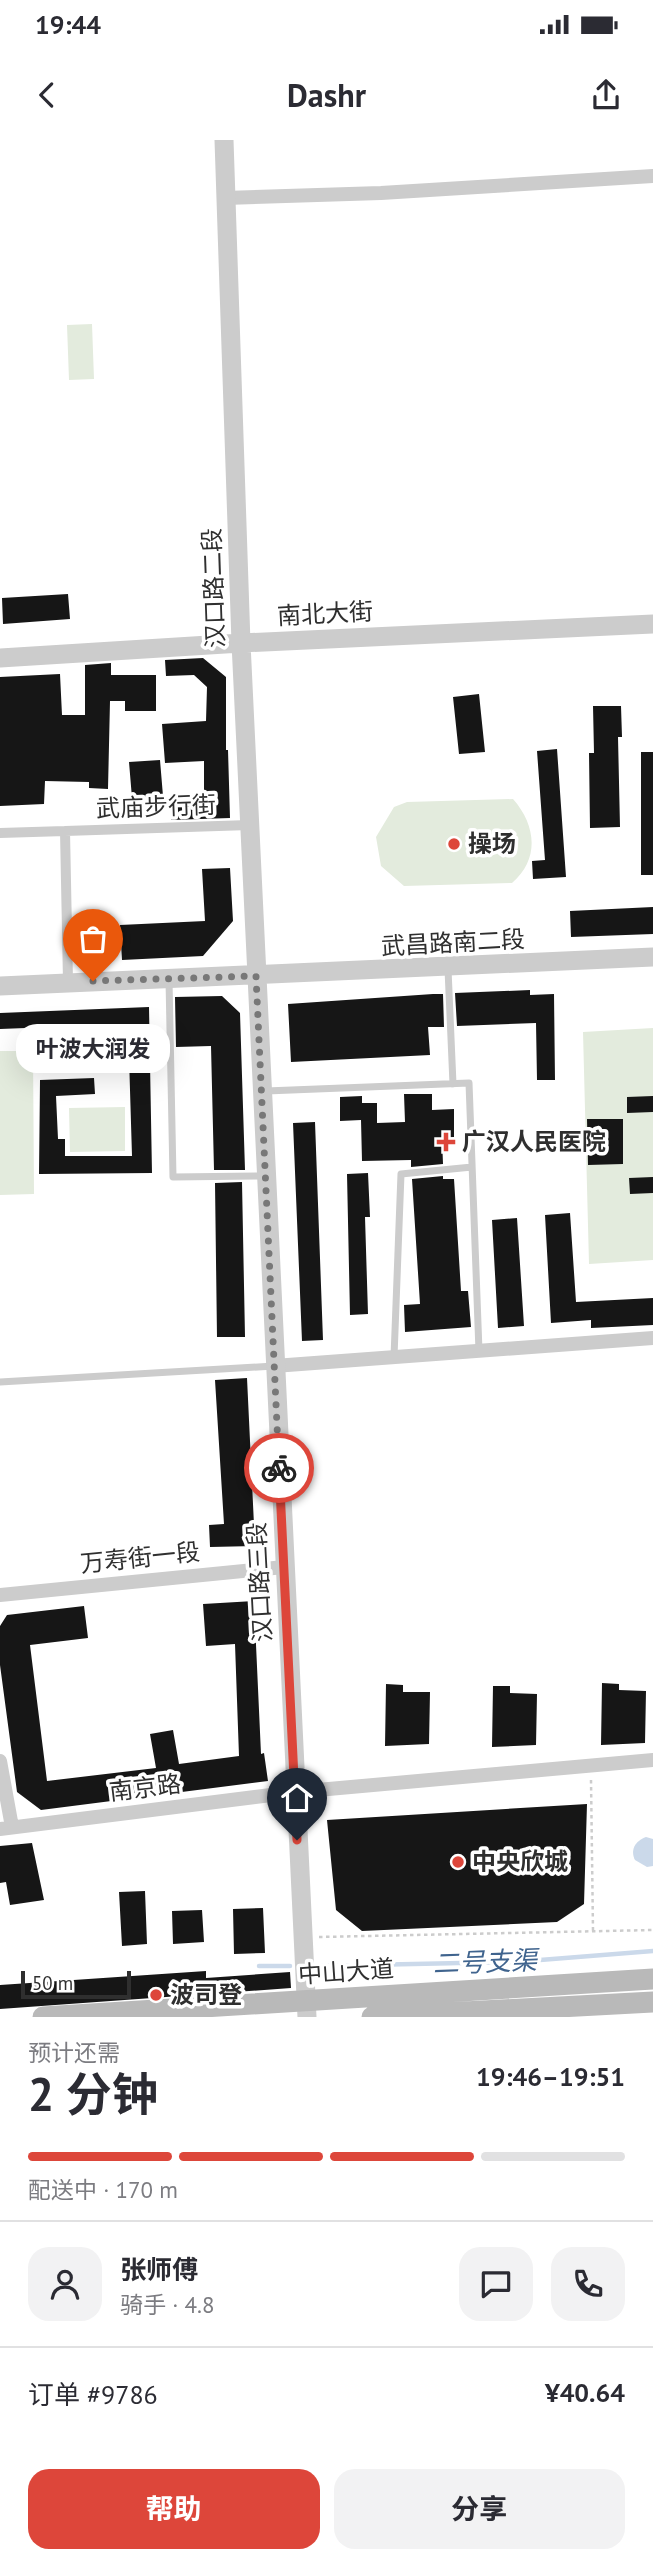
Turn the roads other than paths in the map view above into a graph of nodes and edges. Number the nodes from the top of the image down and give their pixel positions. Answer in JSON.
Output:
{"nodes":[{"id":1,"x":224,"y":140,"type":"edge"},
{"id":2,"x":653,"y":176,"type":"edge"},
{"id":3,"x":225,"y":198,"type":"junction"},
{"id":4,"x":653,"y":624,"type":"edge"},
{"id":5,"x":240,"y":643,"type":"junction"},
{"id":6,"x":0,"y":658,"type":"edge"},
{"id":7,"x":249,"y":825,"type":"junction"},
{"id":8,"x":65,"y":831,"type":"junction"},
{"id":9,"x":0,"y":833,"type":"edge"},
{"id":10,"x":653,"y":957,"type":"edge"},
{"id":11,"x":448,"y":967,"type":"junction"},
{"id":12,"x":256,"y":976,"type":"junction"},
{"id":13,"x":169,"y":979,"type":"junction"},
{"id":14,"x":68,"y":982,"type":"junction"},
{"id":15,"x":0,"y":986,"type":"edge"},
{"id":16,"x":453,"y":1084,"type":"junction"},
{"id":17,"x":261,"y":1091,"type":"junction"},
{"id":18,"x":472,"y":1167,"type":"junction"},
{"id":19,"x":265,"y":1176,"type":"junction"},
{"id":20,"x":653,"y":1338,"type":"edge"},
{"id":21,"x":479,"y":1351,"type":"junction"},
{"id":22,"x":394,"y":1357,"type":"junction"},
{"id":23,"x":274,"y":1366,"type":"junction"},
{"id":24,"x":0,"y":1382,"type":"edge"},
{"id":25,"x":284,"y":1567,"type":"junction"},
{"id":26,"x":0,"y":1595,"type":"edge"},
{"id":27,"x":653,"y":1760,"type":"edge"},
{"id":28,"x":0,"y":1761,"type":"edge"},
{"id":29,"x":295,"y":1792,"type":"junction"},
{"id":30,"x":6,"y":1828,"type":"edge"},
{"id":31,"x":653,"y":1979,"type":"edge"},
{"id":32,"x":653,"y":2002,"type":"edge"},
{"id":33,"x":306,"y":2009,"type":"edge"},
{"id":34,"x":631,"y":2010,"type":"edge"},
{"id":35,"x":469,"y":2014,"type":"edge"},
{"id":36,"x":43,"y":2017,"type":"edge"},
{"id":37,"x":372,"y":2017,"type":"edge"}],
"edges":[{"from":1,"to":3,"type":"street","name":"汉口路二段"},
{"from":2,"to":3,"type":"street"},
{"from":3,"to":5,"type":"street","name":"汉口路二段"},
{"from":4,"to":5,"type":"street","name":"南北大街"},
{"from":5,"to":6,"type":"street","name":"南北大街"},
{"from":5,"to":7,"type":"street","name":"汉口路二段"},
{"from":7,"to":8,"type":"street","name":"武庙步行街"},
{"from":7,"to":12,"type":"street","name":"汉口路二段"},
{"from":8,"to":9,"type":"street","name":"武庙步行街"},
{"from":8,"to":14,"type":"street","name":"武庙步行街"},
{"from":10,"to":11,"type":"street","name":"武昌路南二段"},
{"from":11,"to":12,"type":"street","name":"武昌路南二段"},
{"from":11,"to":16,"type":"lane"},
{"from":12,"to":13,"type":"street","name":"武昌路南二段"},
{"from":12,"to":17,"type":"street","name":"汉口路三段"},
{"from":13,"to":14,"type":"street","name":"武昌路南二段"},
{"from":13,"to":19,"type":"lane"},
{"from":14,"to":15,"type":"street","name":"武昌路南二段"},
{"from":16,"to":17,"type":"lane"},
{"from":16,"to":18,"type":"lane"},
{"from":17,"to":19,"type":"street","name":"汉口路三段"},
{"from":18,"to":21,"type":"lane"},
{"from":18,"to":22,"type":"lane"},
{"from":19,"to":23,"type":"street","name":"汉口路三段"},
{"from":20,"to":21,"type":"street"},
{"from":21,"to":22,"type":"street"},
{"from":22,"to":23,"type":"street"},
{"from":23,"to":24,"type":"lane"},
{"from":23,"to":25,"type":"street","name":"汉口路三段"},
{"from":25,"to":26,"type":"street","name":"万寿街一段"},
{"from":25,"to":29,"type":"street","name":"汉口路三段"},
{"from":27,"to":29,"type":"street","name":"南京路"},
{"from":28,"to":30,"type":"street"},
{"from":29,"to":30,"type":"street","name":"南京路"},
{"from":29,"to":33,"type":"street","name":"汉口路三段"},
{"from":31,"to":33,"type":"main road","name":"中山大道"},
{"from":32,"to":34,"type":"main road","name":"中山大道"},
{"from":33,"to":36,"type":"main road","name":"中山大道"},
{"from":34,"to":35,"type":"main road","name":"中山大道"},
{"from":35,"to":37,"type":"main road","name":"中山大道"}]}
